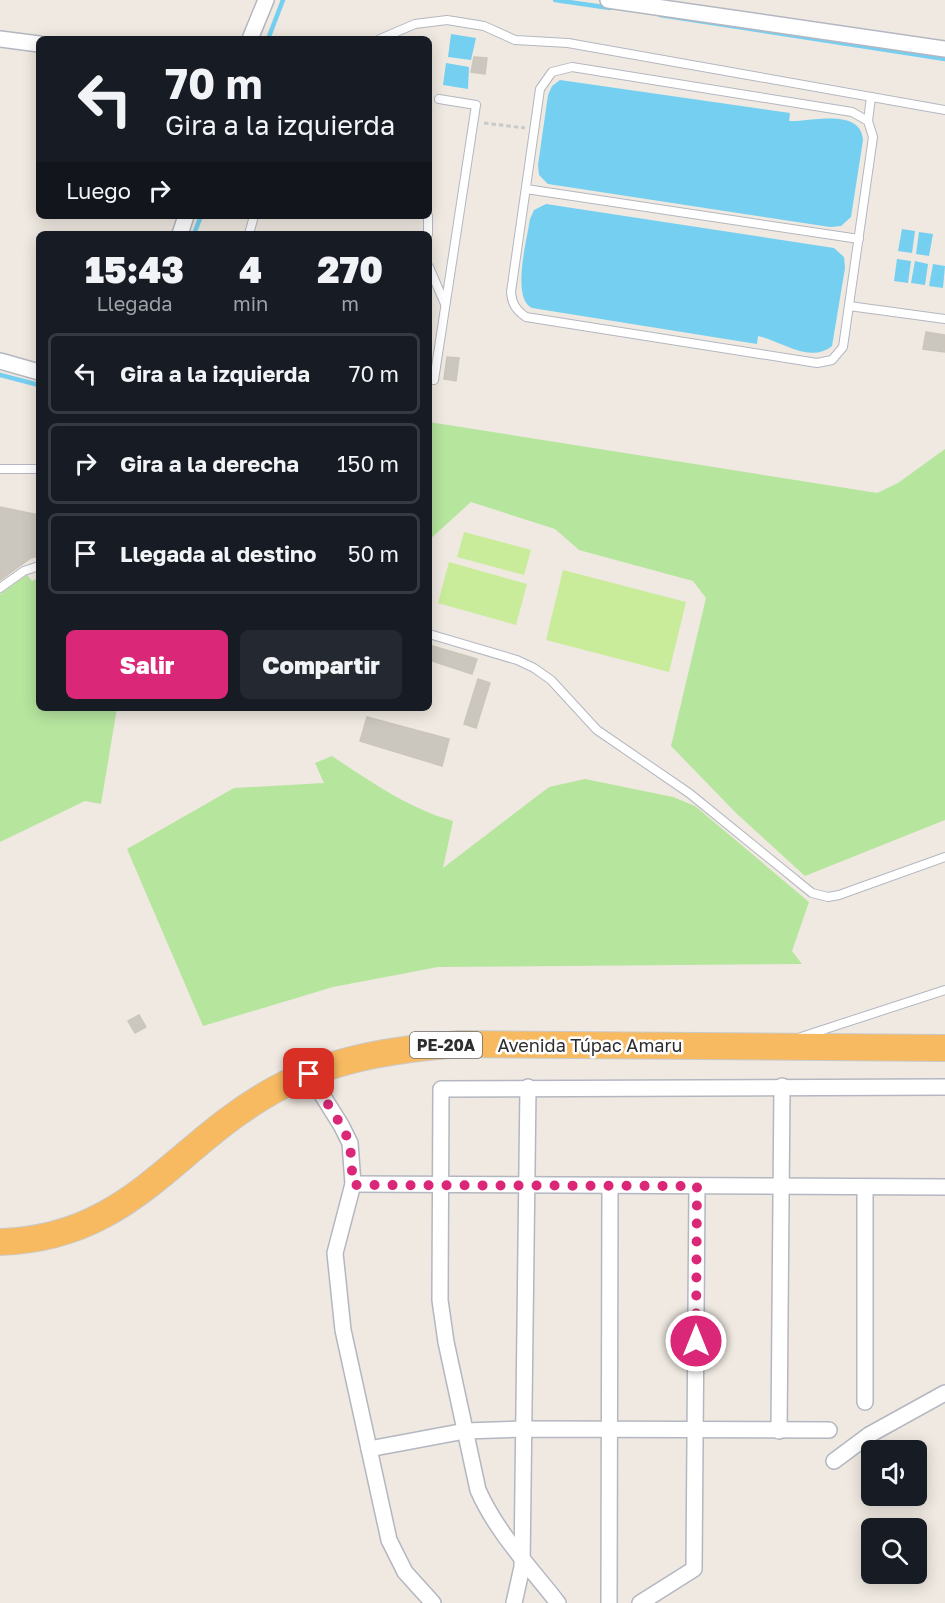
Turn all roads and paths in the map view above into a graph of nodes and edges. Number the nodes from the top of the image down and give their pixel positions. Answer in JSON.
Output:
{"nodes":[{"id":1,"x":266,"y":0,"type":"edge"},
{"id":2,"x":608,"y":0,"type":"edge"},
{"id":3,"x":251,"y":36,"type":"edge"},
{"id":4,"x":387,"y":36,"type":"edge"},
{"id":5,"x":0,"y":39,"type":"edge"},
{"id":6,"x":36,"y":44,"type":"edge"},
{"id":7,"x":945,"y":50,"type":"edge"},
{"id":8,"x":871,"y":97,"type":"junction"},
{"id":9,"x":439,"y":99,"type":"dead end"},
{"id":10,"x":945,"y":110,"type":"edge"},
{"id":11,"x":868,"y":121,"type":"junction"},
{"id":12,"x":474,"y":122,"type":"junction"},
{"id":13,"x":534,"y":129,"type":"junction"},
{"id":14,"x":526,"y":189,"type":"junction"},
{"id":15,"x":859,"y":238,"type":"junction"},
{"id":16,"x":432,"y":274,"type":"edge"},
{"id":17,"x":446,"y":304,"type":"junction"},
{"id":18,"x":849,"y":306,"type":"junction"},
{"id":19,"x":945,"y":319,"type":"edge"},
{"id":20,"x":0,"y":361,"type":"edge"},
{"id":21,"x":36,"y":371,"type":"edge"},
{"id":22,"x":435,"y":380,"type":"dead end"},
{"id":23,"x":0,"y":469,"type":"edge"},
{"id":24,"x":36,"y":469,"type":"edge"},
{"id":25,"x":36,"y":567,"type":"edge"},
{"id":26,"x":0,"y":588,"type":"edge"},
{"id":27,"x":432,"y":635,"type":"edge"},
{"id":28,"x":945,"y":857,"type":"edge"},
{"id":29,"x":945,"y":990,"type":"edge"},
{"id":30,"x":768,"y":1047,"type":"junction"},
{"id":31,"x":940,"y":1047,"type":"edge"},
{"id":32,"x":309,"y":1074,"type":"junction"},
{"id":33,"x":782,"y":1086,"type":"junction"},
{"id":34,"x":528,"y":1087,"type":"junction"},
{"id":35,"x":945,"y":1087,"type":"edge"},
{"id":36,"x":353,"y":1185,"type":"junction"},
{"id":37,"x":441,"y":1185,"type":"junction"},
{"id":38,"x":526,"y":1185,"type":"junction"},
{"id":39,"x":610,"y":1186,"type":"junction"},
{"id":40,"x":697,"y":1186,"type":"junction"},
{"id":41,"x":781,"y":1186,"type":"junction"},
{"id":42,"x":865,"y":1187,"type":"junction"},
{"id":43,"x":945,"y":1187,"type":"edge"},
{"id":44,"x":0,"y":1242,"type":"edge"},
{"id":45,"x":945,"y":1393,"type":"edge"},
{"id":46,"x":865,"y":1402,"type":"dead end"},
{"id":47,"x":524,"y":1429,"type":"junction"},
{"id":48,"x":609,"y":1430,"type":"junction"},
{"id":49,"x":695,"y":1430,"type":"junction"},
{"id":50,"x":829,"y":1430,"type":"dead end"},
{"id":51,"x":465,"y":1431,"type":"junction"},
{"id":52,"x":779,"y":1431,"type":"junction"},
{"id":53,"x":369,"y":1449,"type":"junction"},
{"id":54,"x":834,"y":1461,"type":"dead end"},
{"id":55,"x":522,"y":1558,"type":"junction"},
{"id":56,"x":433,"y":1603,"type":"edge"},
{"id":57,"x":514,"y":1603,"type":"edge"},
{"id":58,"x":558,"y":1603,"type":"edge"},
{"id":59,"x":609,"y":1603,"type":"edge"},
{"id":60,"x":639,"y":1603,"type":"edge"}],
"edges":[{"from":1,"to":3,"type":"street"},
{"from":2,"to":7,"type":"street"},
{"from":4,"to":8,"type":"lane"},
{"from":5,"to":6,"type":"street"},
{"from":8,"to":10,"type":"lane"},
{"from":8,"to":11,"type":"lane"},
{"from":9,"to":12,"type":"lane"},
{"from":11,"to":13,"type":"lane"},
{"from":11,"to":15,"type":"lane"},
{"from":12,"to":13,"type":"path"},
{"from":12,"to":17,"type":"lane"},
{"from":13,"to":14,"type":"lane"},
{"from":14,"to":15,"type":"lane"},
{"from":14,"to":18,"type":"lane"},
{"from":15,"to":18,"type":"lane"},
{"from":16,"to":17,"type":"lane"},
{"from":17,"to":22,"type":"lane"},
{"from":18,"to":19,"type":"lane"},
{"from":20,"to":21,"type":"street"},
{"from":23,"to":24,"type":"lane"},
{"from":25,"to":26,"type":"lane"},
{"from":27,"to":28,"type":"lane"},
{"from":29,"to":30,"type":"lane"},
{"from":30,"to":31,"type":"highway","name":"Avenida Túpac Amaru","number":"PE-20A"},
{"from":30,"to":32,"type":"highway","name":"Avenida Túpac Amaru","number":"PE-20A"},
{"from":32,"to":36,"type":"street"},
{"from":32,"to":44,"type":"highway","name":"Avenida Túpac Amaru","number":"PE-20A"},
{"from":33,"to":34,"type":"street"},
{"from":33,"to":35,"type":"street"},
{"from":33,"to":41,"type":"street"},
{"from":34,"to":37,"type":"street"},
{"from":34,"to":38,"type":"street"},
{"from":36,"to":37,"type":"street"},
{"from":36,"to":53,"type":"street"},
{"from":37,"to":38,"type":"street"},
{"from":37,"to":51,"type":"street"},
{"from":38,"to":39,"type":"street"},
{"from":38,"to":47,"type":"street"},
{"from":39,"to":40,"type":"street"},
{"from":39,"to":48,"type":"street"},
{"from":40,"to":41,"type":"street"},
{"from":40,"to":49,"type":"street"},
{"from":41,"to":42,"type":"street"},
{"from":41,"to":52,"type":"street"},
{"from":42,"to":43,"type":"street"},
{"from":42,"to":46,"type":"street"},
{"from":45,"to":54,"type":"street"},
{"from":47,"to":48,"type":"street"},
{"from":47,"to":51,"type":"street"},
{"from":47,"to":55,"type":"street"},
{"from":48,"to":49,"type":"street"},
{"from":48,"to":59,"type":"street"},
{"from":49,"to":52,"type":"street"},
{"from":49,"to":60,"type":"street"},
{"from":50,"to":52,"type":"street"},
{"from":51,"to":53,"type":"street"},
{"from":51,"to":55,"type":"street"},
{"from":53,"to":56,"type":"street"},
{"from":55,"to":57,"type":"street"},
{"from":55,"to":58,"type":"street"}]}
